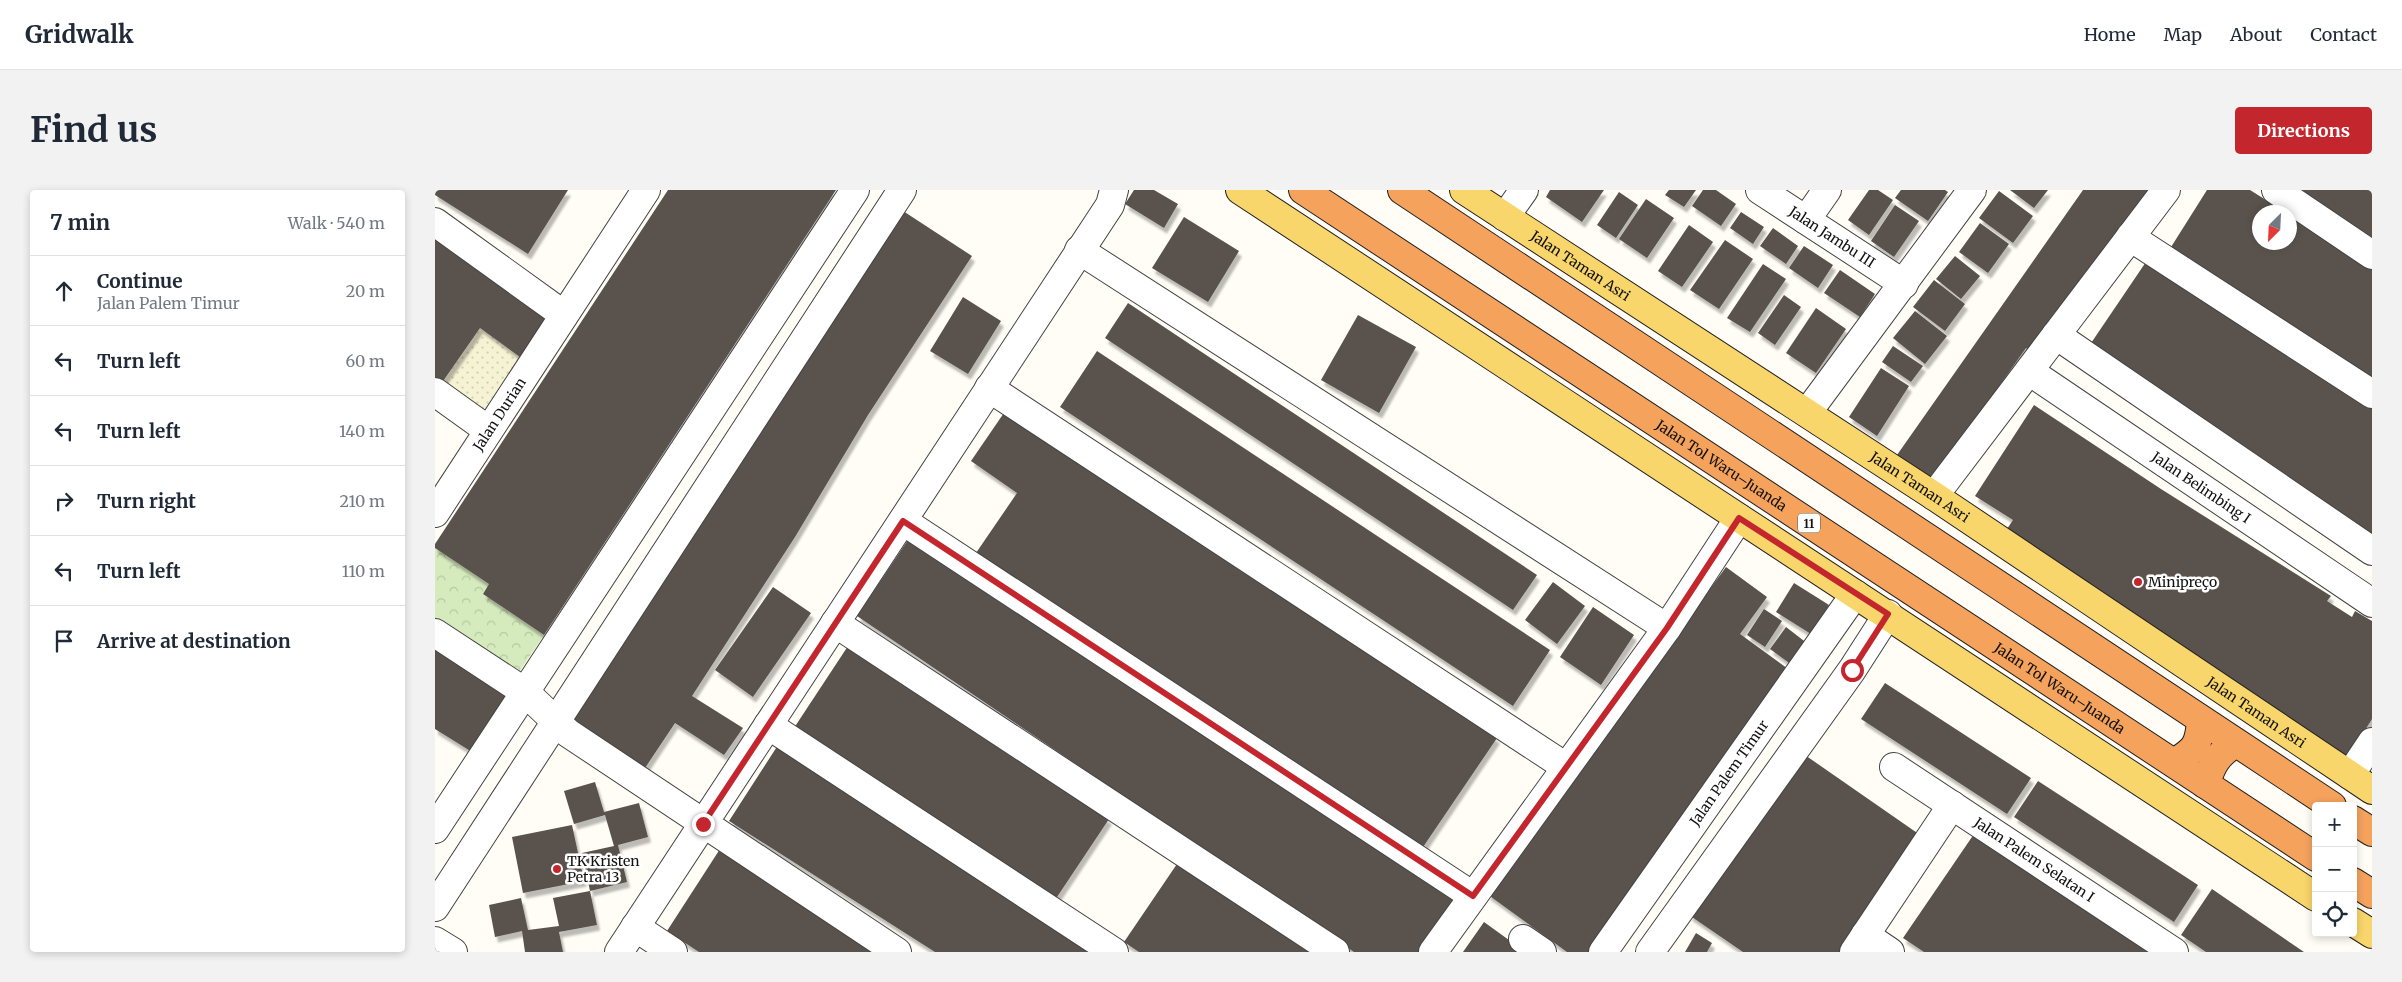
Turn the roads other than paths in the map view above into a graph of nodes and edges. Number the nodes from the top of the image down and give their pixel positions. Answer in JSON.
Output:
{"nodes":[{"id":1,"x":646,"y":190,"type":"edge"},
{"id":2,"x":855,"y":190,"type":"edge"},
{"id":3,"x":902,"y":190,"type":"edge"},
{"id":4,"x":1240,"y":190,"type":"edge"},
{"id":5,"x":1303,"y":190,"type":"edge"},
{"id":6,"x":1402,"y":190,"type":"edge"},
{"id":7,"x":1464,"y":190,"type":"edge"},
{"id":8,"x":1524,"y":190,"type":"edge"},
{"id":9,"x":1760,"y":190,"type":"edge"},
{"id":10,"x":1827,"y":190,"type":"edge"},
{"id":11,"x":1972,"y":190,"type":"edge"},
{"id":12,"x":2165,"y":190,"type":"edge"},
{"id":13,"x":2276,"y":190,"type":"edge"},
{"id":14,"x":1118,"y":195,"type":"edge"},
{"id":15,"x":1505,"y":217,"type":"junction"},
{"id":16,"x":1807,"y":220,"type":"junction"},
{"id":17,"x":435,"y":222,"type":"edge"},
{"id":18,"x":2130,"y":237,"type":"junction"},
{"id":19,"x":1079,"y":250,"type":"junction"},
{"id":20,"x":2372,"y":255,"type":"edge"},
{"id":21,"x":1904,"y":284,"type":"junction"},
{"id":22,"x":564,"y":315,"type":"junction"},
{"id":23,"x":2056,"y":335,"type":"junction"},
{"id":24,"x":2029,"y":370,"type":"junction"},
{"id":25,"x":989,"y":388,"type":"junction"},
{"id":26,"x":435,"y":392,"type":"edge"},
{"id":27,"x":2372,"y":394,"type":"edge"},
{"id":28,"x":1807,"y":413,"type":"junction"},
{"id":29,"x":489,"y":430,"type":"junction"},
{"id":30,"x":1934,"y":496,"type":"junction"},
{"id":31,"x":435,"y":513,"type":"edge"},
{"id":32,"x":1739,"y":518,"type":"junction"},
{"id":33,"x":903,"y":521,"type":"junction"},
{"id":34,"x":2372,"y":551,"type":"edge"},
{"id":35,"x":1855,"y":594,"type":"junction"},
{"id":36,"x":2372,"y":603,"type":"edge"},
{"id":37,"x":1888,"y":614,"type":"junction"},
{"id":38,"x":835,"y":623,"type":"junction"},
{"id":39,"x":1667,"y":628,"type":"junction"},
{"id":40,"x":435,"y":633,"type":"edge"},
{"id":41,"x":525,"y":692,"type":"junction"},
{"id":42,"x":556,"y":721,"type":"junction"},
{"id":43,"x":2201,"y":721,"type":"junction"},
{"id":44,"x":768,"y":725,"type":"junction"},
{"id":45,"x":2372,"y":742,"type":"edge"},
{"id":46,"x":2235,"y":743,"type":"junction"},
{"id":47,"x":2174,"y":764,"type":"junction"},
{"id":48,"x":1566,"y":767,"type":"junction"},
{"id":49,"x":1894,"y":767,"type":"dead end"},
{"id":50,"x":2350,"y":775,"type":"junction"},
{"id":51,"x":2205,"y":784,"type":"junction"},
{"id":52,"x":2372,"y":790,"type":"edge"},
{"id":53,"x":2326,"y":802,"type":"edge"},
{"id":54,"x":1952,"y":805,"type":"junction"},
{"id":55,"x":2357,"y":823,"type":"edge"},
{"id":56,"x":703,"y":824,"type":"junction"},
{"id":57,"x":435,"y":829,"type":"edge"},
{"id":58,"x":2372,"y":832,"type":"edge"},
{"id":59,"x":2312,"y":854,"type":"edge"},
{"id":60,"x":2357,"y":885,"type":"edge"},
{"id":61,"x":2312,"y":894,"type":"edge"},
{"id":62,"x":2372,"y":894,"type":"edge"},
{"id":63,"x":1473,"y":896,"type":"junction"},
{"id":64,"x":435,"y":907,"type":"edge"},
{"id":65,"x":2357,"y":925,"type":"edge"},
{"id":66,"x":635,"y":927,"type":"junction"},
{"id":67,"x":2372,"y":934,"type":"edge"},
{"id":68,"x":435,"y":941,"type":"edge"},
{"id":69,"x":1860,"y":944,"type":"edge"},
{"id":70,"x":453,"y":952,"type":"edge"},
{"id":71,"x":619,"y":952,"type":"edge"},
{"id":72,"x":673,"y":952,"type":"edge"},
{"id":73,"x":897,"y":952,"type":"edge"},
{"id":74,"x":1115,"y":952,"type":"edge"},
{"id":75,"x":1335,"y":952,"type":"edge"},
{"id":76,"x":1433,"y":952,"type":"edge"},
{"id":77,"x":1603,"y":952,"type":"edge"},
{"id":78,"x":1650,"y":952,"type":"edge"},
{"id":79,"x":1890,"y":952,"type":"edge"},
{"id":80,"x":2174,"y":952,"type":"edge"}],
"edges":[{"from":1,"to":22,"type":"street","name":"Jalan Durian"},
{"from":2,"to":41,"type":"street"},
{"from":3,"to":42,"type":"street"},
{"from":4,"to":32,"type":"main road"},
{"from":5,"to":47,"type":"highway","name":"Jalan Tol Waru–Juanda","number":"11"},
{"from":6,"to":43,"type":"highway"},
{"from":7,"to":15,"type":"main road","name":"Jalan Taman Asri"},
{"from":8,"to":15,"type":"street"},
{"from":9,"to":16,"type":"street","name":"Jalan Jambu III"},
{"from":10,"to":16,"type":"street"},
{"from":11,"to":21,"type":"street"},
{"from":12,"to":18,"type":"street"},
{"from":13,"to":20,"type":"street"},
{"from":14,"to":19,"type":"street"},
{"from":15,"to":28,"type":"main road","name":"Jalan Taman Asri"},
{"from":16,"to":21,"type":"street","name":"Jalan Jambu III"},
{"from":17,"to":22,"type":"street"},
{"from":18,"to":23,"type":"street"},
{"from":18,"to":27,"type":"street"},
{"from":19,"to":25,"type":"street"},
{"from":19,"to":39,"type":"street"},
{"from":21,"to":28,"type":"street"},
{"from":22,"to":29,"type":"street","name":"Jalan Durian"},
{"from":23,"to":24,"type":"street"},
{"from":23,"to":34,"type":"street"},
{"from":24,"to":30,"type":"street"},
{"from":24,"to":36,"type":"street","name":"Jalan Belimbing I"},
{"from":25,"to":33,"type":"street"},
{"from":25,"to":48,"type":"street"},
{"from":26,"to":29,"type":"street"},
{"from":28,"to":30,"type":"main road","name":"Jalan Taman Asri"},
{"from":29,"to":31,"type":"street","name":"Jalan Durian"},
{"from":30,"to":50,"type":"main road","name":"Jalan Taman Asri"},
{"from":32,"to":35,"type":"main road"},
{"from":32,"to":39,"type":"street"},
{"from":33,"to":38,"type":"street"},
{"from":33,"to":63,"type":"street"},
{"from":35,"to":37,"type":"main road"},
{"from":35,"to":77,"type":"street","name":"Jalan Palem Timur"},
{"from":37,"to":61,"type":"main road"},
{"from":37,"to":78,"type":"street"},
{"from":38,"to":44,"type":"street"},
{"from":38,"to":75,"type":"street"},
{"from":39,"to":48,"type":"street"},
{"from":40,"to":41,"type":"street"},
{"from":41,"to":42,"type":"street"},
{"from":41,"to":57,"type":"street"},
{"from":42,"to":56,"type":"street"},
{"from":42,"to":64,"type":"street"},
{"from":43,"to":46,"type":"highway"},
{"from":43,"to":47,"type":"highway"},
{"from":44,"to":56,"type":"street"},
{"from":44,"to":74,"type":"street"},
{"from":45,"to":50,"type":"street"},
{"from":46,"to":51,"type":"highway"},
{"from":46,"to":53,"type":"highway"},
{"from":47,"to":51,"type":"highway","name":"Jalan Tol Waru–Juanda","number":"11"},
{"from":48,"to":63,"type":"street"},
{"from":49,"to":54,"type":"street","name":"Jalan Palem Selatan I"},
{"from":50,"to":52,"type":"main road","name":"Jalan Taman Asri"},
{"from":51,"to":59,"type":"highway","name":"Jalan Tol Waru–Juanda","number":"11"},
{"from":54,"to":69,"type":"street"},
{"from":54,"to":80,"type":"street","name":"Jalan Palem Selatan I"},
{"from":55,"to":58,"type":"highway"},
{"from":56,"to":66,"type":"street"},
{"from":56,"to":73,"type":"street"},
{"from":60,"to":62,"type":"highway"},
{"from":63,"to":76,"type":"street"},
{"from":65,"to":67,"type":"main road"},
{"from":66,"to":71,"type":"street"},
{"from":66,"to":72,"type":"street"},
{"from":68,"to":70,"type":"street"},
{"from":69,"to":79,"type":"street"}]}
